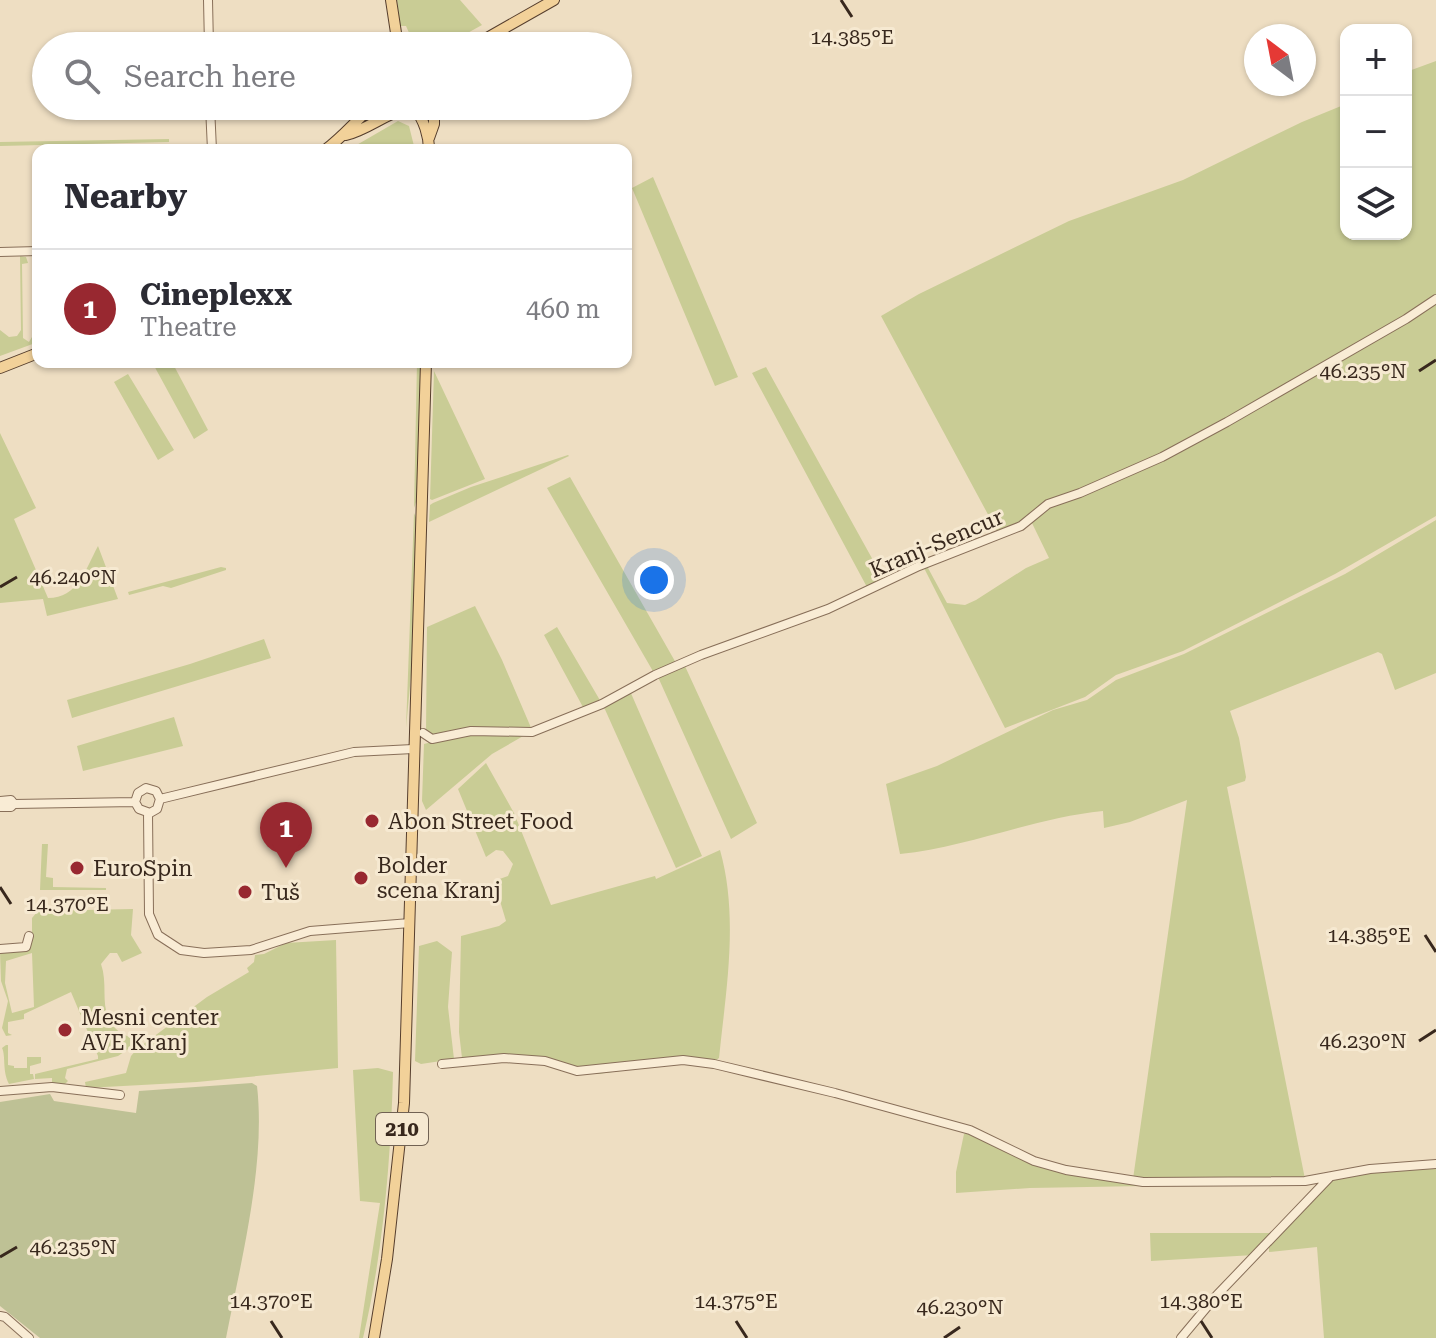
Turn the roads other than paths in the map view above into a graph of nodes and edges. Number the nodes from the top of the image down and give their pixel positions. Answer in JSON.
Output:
{"nodes":[{"id":1,"x":208,"y":0,"type":"edge"},
{"id":2,"x":391,"y":0,"type":"edge"},
{"id":3,"x":554,"y":0,"type":"edge"},
{"id":4,"x":209,"y":32,"type":"edge"},
{"id":5,"x":395,"y":32,"type":"edge"},
{"id":6,"x":500,"y":32,"type":"edge"},
{"id":7,"x":211,"y":120,"type":"edge"},
{"id":8,"x":362,"y":120,"type":"edge"},
{"id":9,"x":369,"y":120,"type":"edge"},
{"id":10,"x":376,"y":120,"type":"edge"},
{"id":11,"x":423,"y":120,"type":"edge"},
{"id":12,"x":356,"y":128,"type":"junction"},
{"id":13,"x":430,"y":139,"type":"edge"},
{"id":14,"x":212,"y":144,"type":"edge"},
{"id":15,"x":333,"y":144,"type":"edge"},
{"id":16,"x":32,"y":251,"type":"edge"},
{"id":17,"x":0,"y":252,"type":"edge"},
{"id":18,"x":1436,"y":299,"type":"edge"},
{"id":19,"x":32,"y":355,"type":"edge"},
{"id":20,"x":0,"y":368,"type":"edge"},
{"id":21,"x":426,"y":368,"type":"edge"},
{"id":22,"x":423,"y":733,"type":"dead end"},
{"id":23,"x":413,"y":749,"type":"junction"},
{"id":24,"x":160,"y":799,"type":"junction"},
{"id":25,"x":0,"y":801,"type":"edge"},
{"id":26,"x":135,"y":802,"type":"junction"},
{"id":27,"x":14,"y":804,"type":"junction"},
{"id":28,"x":0,"y":807,"type":"edge"},
{"id":29,"x":148,"y":813,"type":"junction"},
{"id":30,"x":410,"y":923,"type":"junction"},
{"id":31,"x":29,"y":936,"type":"dead end"},
{"id":32,"x":0,"y":949,"type":"edge"},
{"id":33,"x":442,"y":1064,"type":"dead end"},
{"id":34,"x":0,"y":1091,"type":"edge"},
{"id":35,"x":120,"y":1095,"type":"dead end"},
{"id":36,"x":1436,"y":1164,"type":"edge"},
{"id":37,"x":1330,"y":1177,"type":"junction"},
{"id":38,"x":0,"y":1316,"type":"edge"},
{"id":39,"x":29,"y":1338,"type":"edge"},
{"id":40,"x":374,"y":1338,"type":"edge"},
{"id":41,"x":1181,"y":1338,"type":"edge"}],
"edges":[{"from":1,"to":4,"type":"street"},
{"from":2,"to":5,"type":"main road"},
{"from":3,"to":6,"type":"main road"},
{"from":7,"to":14,"type":"street"},
{"from":8,"to":12,"type":"main road"},
{"from":9,"to":12,"type":"main road"},
{"from":10,"to":12,"type":"main road"},
{"from":11,"to":13,"type":"main road"},
{"from":12,"to":15,"type":"main road"},
{"from":16,"to":17,"type":"street"},
{"from":18,"to":22,"type":"street","name":"Kranj-Sencur"},
{"from":19,"to":20,"type":"main road"},
{"from":21,"to":23,"type":"main road","number":"210"},
{"from":23,"to":24,"type":"street"},
{"from":23,"to":30,"type":"main road","number":"210"},
{"from":24,"to":26,"type":"street"},
{"from":24,"to":29,"type":"street"},
{"from":25,"to":27,"type":"street"},
{"from":26,"to":27,"type":"street"},
{"from":26,"to":29,"type":"street"},
{"from":27,"to":28,"type":"street"},
{"from":29,"to":30,"type":"street"},
{"from":30,"to":40,"type":"main road","number":"210"},
{"from":31,"to":32,"type":"street"},
{"from":33,"to":37,"type":"street"},
{"from":34,"to":35,"type":"street"},
{"from":36,"to":37,"type":"street"},
{"from":37,"to":41,"type":"street"},
{"from":38,"to":39,"type":"street"}]}
